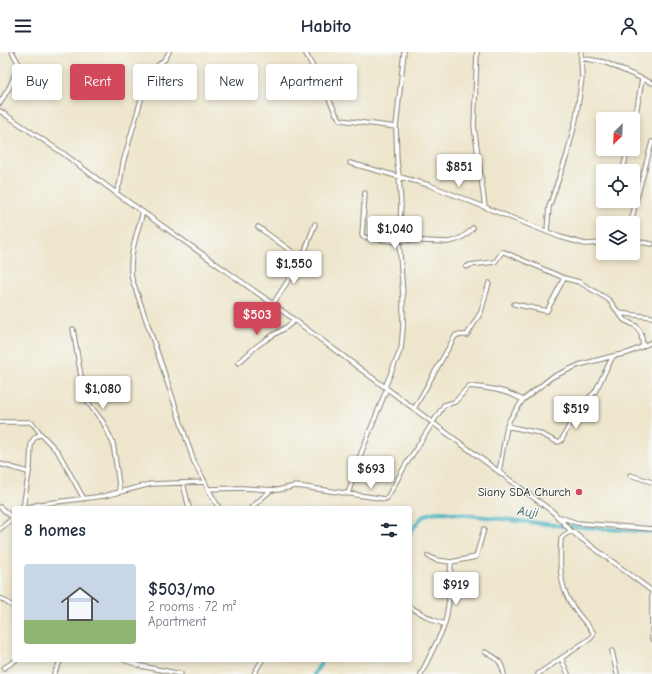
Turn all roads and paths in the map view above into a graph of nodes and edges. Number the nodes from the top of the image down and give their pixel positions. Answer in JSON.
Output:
{"nodes":[{"id":1,"x":12,"y":52,"type":"edge"},
{"id":2,"x":169,"y":52,"type":"edge"},
{"id":3,"x":305,"y":52,"type":"edge"},
{"id":4,"x":404,"y":52,"type":"edge"},
{"id":5,"x":477,"y":52,"type":"edge"},
{"id":6,"x":581,"y":52,"type":"edge"},
{"id":7,"x":581,"y":58,"type":"junction"},
{"id":8,"x":642,"y":79,"type":"junction"},
{"id":9,"x":652,"y":82,"type":"edge"},
{"id":10,"x":0,"y":103,"type":"edge"},
{"id":11,"x":0,"y":110,"type":"edge"},
{"id":12,"x":636,"y":112,"type":"edge"},
{"id":13,"x":396,"y":127,"type":"junction"},
{"id":14,"x":652,"y":142,"type":"edge"},
{"id":15,"x":350,"y":163,"type":"dead end"},
{"id":16,"x":399,"y":176,"type":"junction"},
{"id":17,"x":116,"y":193,"type":"junction"},
{"id":18,"x":365,"y":193,"type":"dead end"},
{"id":19,"x":485,"y":207,"type":"junction"},
{"id":20,"x":143,"y":212,"type":"junction"},
{"id":21,"x":633,"y":216,"type":"edge"},
{"id":22,"x":315,"y":224,"type":"dead end"},
{"id":23,"x":258,"y":227,"type":"dead end"},
{"id":24,"x":472,"y":228,"type":"dead end"},
{"id":25,"x":547,"y":231,"type":"junction"},
{"id":26,"x":399,"y":240,"type":"junction"},
{"id":27,"x":640,"y":242,"type":"edge"},
{"id":28,"x":596,"y":243,"type":"edge"},
{"id":29,"x":652,"y":244,"type":"edge"},
{"id":30,"x":302,"y":259,"type":"junction"},
{"id":31,"x":466,"y":267,"type":"dead end"},
{"id":32,"x":564,"y":278,"type":"junction"},
{"id":33,"x":489,"y":283,"type":"dead end"},
{"id":34,"x":273,"y":304,"type":"junction"},
{"id":35,"x":514,"y":304,"type":"dead end"},
{"id":36,"x":618,"y":312,"type":"junction"},
{"id":37,"x":652,"y":317,"type":"edge"},
{"id":38,"x":295,"y":320,"type":"junction"},
{"id":39,"x":73,"y":329,"type":"dead end"},
{"id":40,"x":652,"y":342,"type":"edge"},
{"id":41,"x":643,"y":346,"type":"junction"},
{"id":42,"x":613,"y":356,"type":"junction"},
{"id":43,"x":238,"y":363,"type":"dead end"},
{"id":44,"x":386,"y":388,"type":"junction"},
{"id":45,"x":523,"y":400,"type":"junction"},
{"id":46,"x":414,"y":409,"type":"junction"},
{"id":47,"x":0,"y":422,"type":"edge"},
{"id":48,"x":433,"y":423,"type":"junction"},
{"id":49,"x":507,"y":426,"type":"junction"},
{"id":50,"x":41,"y":434,"type":"junction"},
{"id":51,"x":0,"y":464,"type":"edge"},
{"id":52,"x":28,"y":472,"type":"junction"},
{"id":53,"x":499,"y":472,"type":"junction"},
{"id":54,"x":630,"y":475,"type":"dead end"},
{"id":55,"x":205,"y":482,"type":"junction"},
{"id":56,"x":652,"y":482,"type":"edge"},
{"id":57,"x":183,"y":483,"type":"junction"},
{"id":58,"x":208,"y":488,"type":"junction"},
{"id":59,"x":271,"y":490,"type":"junction"},
{"id":60,"x":120,"y":492,"type":"junction"},
{"id":61,"x":348,"y":494,"type":"junction"},
{"id":62,"x":84,"y":499,"type":"junction"},
{"id":63,"x":26,"y":506,"type":"edge"},
{"id":64,"x":48,"y":506,"type":"edge"},
{"id":65,"x":189,"y":506,"type":"edge"},
{"id":66,"x":218,"y":506,"type":"edge"},
{"id":67,"x":253,"y":506,"type":"edge"},
{"id":68,"x":0,"y":507,"type":"edge"},
{"id":69,"x":556,"y":515,"type":"junction"},
{"id":70,"x":12,"y":517,"type":"edge"},
{"id":71,"x":12,"y":519,"type":"edge"},
{"id":72,"x":0,"y":529,"type":"edge"},
{"id":73,"x":484,"y":529,"type":"dead end"},
{"id":74,"x":652,"y":529,"type":"edge"},
{"id":75,"x":570,"y":531,"type":"junction"},
{"id":76,"x":428,"y":556,"type":"dead end"},
{"id":77,"x":451,"y":562,"type":"junction"},
{"id":78,"x":652,"y":591,"type":"edge"},
{"id":79,"x":0,"y":598,"type":"edge"},
{"id":80,"x":12,"y":606,"type":"edge"},
{"id":81,"x":412,"y":608,"type":"edge"},
{"id":82,"x":444,"y":624,"type":"junction"},
{"id":83,"x":652,"y":639,"type":"edge"},
{"id":84,"x":612,"y":651,"type":"dead end"},
{"id":85,"x":485,"y":652,"type":"dead end"},
{"id":86,"x":561,"y":658,"type":"junction"},
{"id":87,"x":13,"y":662,"type":"edge"},
{"id":88,"x":60,"y":662,"type":"edge"},
{"id":89,"x":130,"y":662,"type":"edge"},
{"id":90,"x":142,"y":662,"type":"edge"},
{"id":91,"x":261,"y":662,"type":"edge"},
{"id":92,"x":141,"y":666,"type":"junction"},
{"id":93,"x":4,"y":668,"type":"dead end"},
{"id":94,"x":54,"y":674,"type":"edge"},
{"id":95,"x":181,"y":674,"type":"edge"},
{"id":96,"x":254,"y":674,"type":"edge"},
{"id":97,"x":421,"y":674,"type":"edge"},
{"id":98,"x":504,"y":674,"type":"edge"},
{"id":99,"x":538,"y":674,"type":"edge"},
{"id":100,"x":568,"y":674,"type":"edge"},
{"id":101,"x":617,"y":674,"type":"edge"}],
"edges":[{"from":1,"to":10,"type":"street"},
{"from":2,"to":17,"type":"street"},
{"from":3,"to":13,"type":"street"},
{"from":4,"to":13,"type":"street"},
{"from":5,"to":19,"type":"street"},
{"from":6,"to":7,"type":"street"},
{"from":7,"to":8,"type":"street"},
{"from":7,"to":25,"type":"street"},
{"from":8,"to":9,"type":"street"},
{"from":8,"to":12,"type":"street"},
{"from":11,"to":17,"type":"street"},
{"from":13,"to":16,"type":"street"},
{"from":14,"to":21,"type":"street"},
{"from":15,"to":16,"type":"street"},
{"from":16,"to":19,"type":"street"},
{"from":16,"to":26,"type":"street"},
{"from":17,"to":20,"type":"street"},
{"from":18,"to":26,"type":"street"},
{"from":19,"to":25,"type":"street"},
{"from":20,"to":34,"type":"street"},
{"from":20,"to":55,"type":"street"},
{"from":22,"to":30,"type":"street"},
{"from":23,"to":30,"type":"street"},
{"from":24,"to":26,"type":"street"},
{"from":25,"to":28,"type":"street"},
{"from":26,"to":44,"type":"street"},
{"from":27,"to":29,"type":"street"},
{"from":30,"to":34,"type":"street"},
{"from":31,"to":32,"type":"street"},
{"from":32,"to":35,"type":"street"},
{"from":32,"to":36,"type":"street"},
{"from":33,"to":46,"type":"street"},
{"from":34,"to":38,"type":"street"},
{"from":36,"to":37,"type":"street"},
{"from":36,"to":41,"type":"street"},
{"from":38,"to":43,"type":"street"},
{"from":38,"to":44,"type":"street"},
{"from":39,"to":60,"type":"street"},
{"from":40,"to":41,"type":"street"},
{"from":41,"to":42,"type":"street"},
{"from":42,"to":45,"type":"street"},
{"from":42,"to":49,"type":"street"},
{"from":44,"to":46,"type":"street"},
{"from":44,"to":61,"type":"street"},
{"from":45,"to":48,"type":"street"},
{"from":45,"to":49,"type":"street"},
{"from":46,"to":48,"type":"street"},
{"from":47,"to":50,"type":"street"},
{"from":48,"to":53,"type":"street"},
{"from":48,"to":61,"type":"street"},
{"from":49,"to":53,"type":"street"},
{"from":50,"to":52,"type":"street"},
{"from":50,"to":62,"type":"street"},
{"from":51,"to":52,"type":"street"},
{"from":52,"to":63,"type":"street"},
{"from":53,"to":69,"type":"street"},
{"from":54,"to":56,"type":"street"},
{"from":55,"to":57,"type":"street"},
{"from":55,"to":58,"type":"street"},
{"from":57,"to":60,"type":"street"},
{"from":57,"to":65,"type":"street"},
{"from":58,"to":59,"type":"street"},
{"from":58,"to":66,"type":"street"},
{"from":59,"to":61,"type":"street"},
{"from":59,"to":67,"type":"street"},
{"from":60,"to":62,"type":"street"},
{"from":62,"to":64,"type":"street"},
{"from":68,"to":70,"type":"street"},
{"from":69,"to":74,"type":"street"},
{"from":69,"to":75,"type":"street"},
{"from":71,"to":72,"type":"street"},
{"from":73,"to":77,"type":"street"},
{"from":75,"to":78,"type":"street"},
{"from":75,"to":86,"type":"street"},
{"from":76,"to":77,"type":"street"},
{"from":77,"to":82,"type":"street"},
{"from":78,"to":83,"type":"street"},
{"from":79,"to":80,"type":"street"},
{"from":81,"to":82,"type":"street"},
{"from":82,"to":97,"type":"street"},
{"from":84,"to":101,"type":"street"},
{"from":85,"to":98,"type":"street"},
{"from":86,"to":99,"type":"street"},
{"from":86,"to":100,"type":"street"},
{"from":87,"to":93,"type":"street"},
{"from":88,"to":94,"type":"street"},
{"from":89,"to":92,"type":"street"},
{"from":90,"to":92,"type":"street"},
{"from":91,"to":96,"type":"street"},
{"from":92,"to":95,"type":"street"}]}
